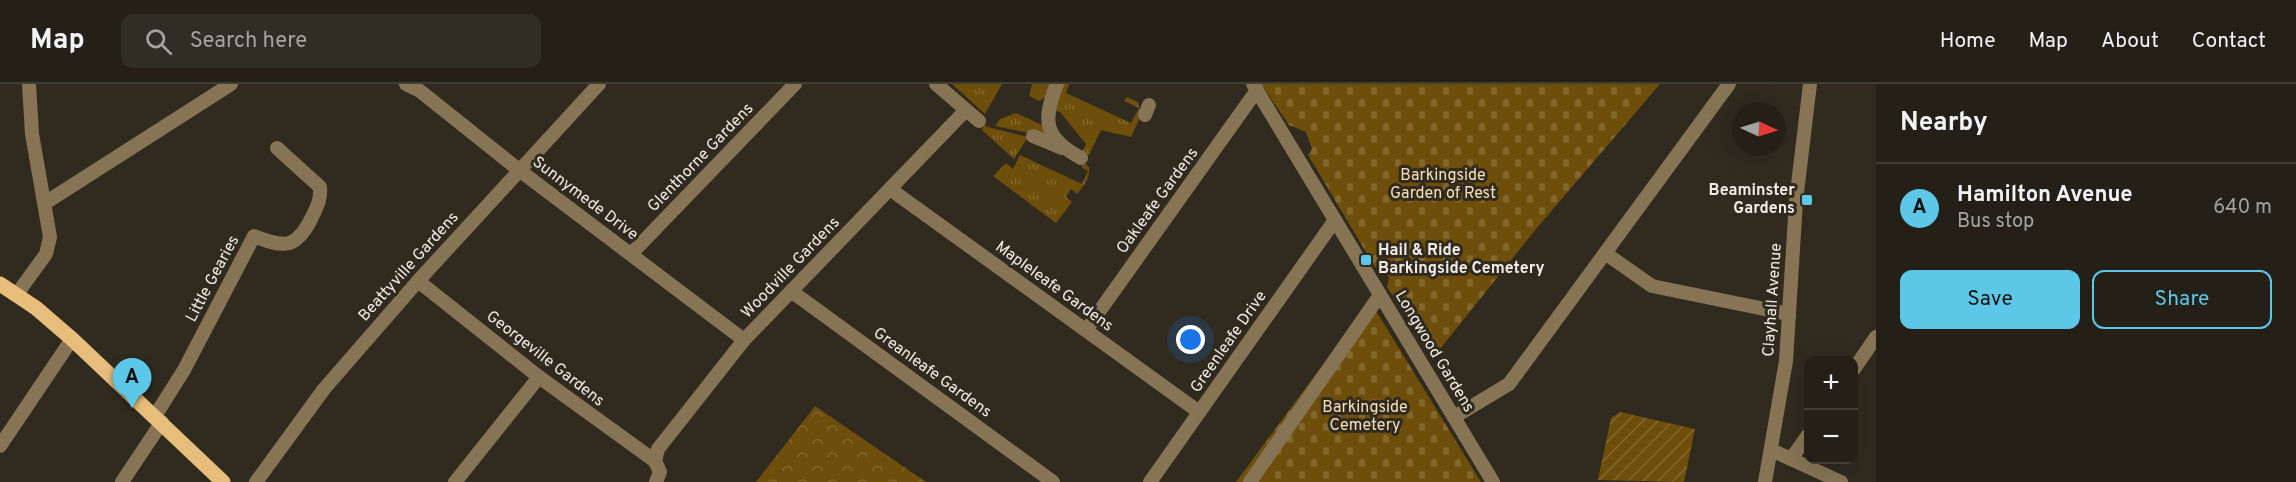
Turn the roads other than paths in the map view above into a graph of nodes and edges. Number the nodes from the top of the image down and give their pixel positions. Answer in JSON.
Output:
{"nodes":[{"id":1,"x":29,"y":84,"type":"edge"},
{"id":2,"x":231,"y":84,"type":"edge"},
{"id":3,"x":406,"y":84,"type":"edge"},
{"id":4,"x":599,"y":84,"type":"edge"},
{"id":5,"x":795,"y":84,"type":"edge"},
{"id":6,"x":936,"y":84,"type":"edge"},
{"id":7,"x":1056,"y":84,"type":"edge"},
{"id":8,"x":1729,"y":84,"type":"edge"},
{"id":9,"x":1810,"y":84,"type":"edge"},
{"id":10,"x":1255,"y":87,"type":"edge"},
{"id":11,"x":966,"y":110,"type":"junction"},
{"id":12,"x":979,"y":121,"type":"dead end"},
{"id":13,"x":1033,"y":136,"type":"dead end"},
{"id":14,"x":277,"y":148,"type":"dead end"},
{"id":15,"x":1067,"y":150,"type":"junction"},
{"id":16,"x":1081,"y":158,"type":"dead end"},
{"id":17,"x":519,"y":170,"type":"junction"},
{"id":18,"x":890,"y":189,"type":"junction"},
{"id":19,"x":45,"y":202,"type":"junction"},
{"id":20,"x":1335,"y":220,"type":"junction"},
{"id":21,"x":1605,"y":253,"type":"junction"},
{"id":22,"x":631,"y":254,"type":"junction"},
{"id":23,"x":418,"y":280,"type":"junction"},
{"id":24,"x":0,"y":284,"type":"edge"},
{"id":25,"x":791,"y":291,"type":"junction"},
{"id":26,"x":17,"y":294,"type":"junction"},
{"id":27,"x":1380,"y":295,"type":"junction"},
{"id":28,"x":1789,"y":314,"type":"junction"},
{"id":29,"x":1086,"y":330,"type":"junction"},
{"id":30,"x":1876,"y":337,"type":"edge"},
{"id":31,"x":72,"y":339,"type":"junction"},
{"id":32,"x":744,"y":340,"type":"junction"},
{"id":33,"x":1858,"y":363,"type":"edge"},
{"id":34,"x":539,"y":377,"type":"junction"},
{"id":35,"x":1199,"y":412,"type":"junction"},
{"id":36,"x":1454,"y":417,"type":"junction"},
{"id":37,"x":159,"y":419,"type":"junction"},
{"id":38,"x":1804,"y":442,"type":"edge"},
{"id":39,"x":0,"y":446,"type":"edge"},
{"id":40,"x":1771,"y":450,"type":"junction"},
{"id":41,"x":1791,"y":459,"type":"junction"},
{"id":42,"x":655,"y":461,"type":"junction"},
{"id":43,"x":122,"y":482,"type":"edge"},
{"id":44,"x":223,"y":482,"type":"edge"},
{"id":45,"x":256,"y":482,"type":"edge"},
{"id":46,"x":455,"y":482,"type":"edge"},
{"id":47,"x":656,"y":482,"type":"edge"},
{"id":48,"x":1053,"y":482,"type":"edge"},
{"id":49,"x":1150,"y":482,"type":"edge"},
{"id":50,"x":1250,"y":482,"type":"edge"},
{"id":51,"x":1493,"y":482,"type":"edge"},
{"id":52,"x":1765,"y":482,"type":"edge"},
{"id":53,"x":1841,"y":482,"type":"edge"}],
"edges":[{"from":1,"to":19,"type":"street"},
{"from":2,"to":19,"type":"street"},
{"from":3,"to":17,"type":"street","name":"Sunnymede Drive"},
{"from":4,"to":17,"type":"street","name":"Beattyville Gardens"},
{"from":5,"to":22,"type":"street","name":"Glenthorne Gardens"},
{"from":6,"to":11,"type":"street"},
{"from":7,"to":15,"type":"street"},
{"from":8,"to":21,"type":"street"},
{"from":9,"to":28,"type":"street","name":"Clayhall Avenue"},
{"from":10,"to":20,"type":"street","name":"Longwood Gardens"},
{"from":10,"to":29,"type":"street","name":"Oakleafe Gardens"},
{"from":11,"to":12,"type":"street"},
{"from":11,"to":18,"type":"street","name":"Woodville Gardens"},
{"from":13,"to":15,"type":"street"},
{"from":14,"to":37,"type":"street","name":"Little Gearies"},
{"from":15,"to":16,"type":"street"},
{"from":17,"to":22,"type":"street","name":"Sunnymede Drive"},
{"from":17,"to":23,"type":"street","name":"Beattyville Gardens"},
{"from":18,"to":25,"type":"street","name":"Woodville Gardens"},
{"from":18,"to":29,"type":"street","name":"Mapleleafe Gardens"},
{"from":19,"to":26,"type":"street"},
{"from":20,"to":27,"type":"street","name":"Longwood Gardens"},
{"from":20,"to":35,"type":"street","name":"Greenleafe Drive"},
{"from":21,"to":28,"type":"street"},
{"from":21,"to":36,"type":"street"},
{"from":22,"to":32,"type":"street","name":"Sunnymede Drive"},
{"from":23,"to":34,"type":"street","name":"Georgeville Gardens"},
{"from":23,"to":45,"type":"street","name":"Beattyville Gardens"},
{"from":24,"to":26,"type":"main road"},
{"from":25,"to":32,"type":"street","name":"Woodville Gardens"},
{"from":25,"to":48,"type":"street","name":"Greanleafe Gardens"},
{"from":26,"to":31,"type":"main road"},
{"from":27,"to":36,"type":"street","name":"Longwood Gardens"},
{"from":27,"to":50,"type":"street"},
{"from":28,"to":40,"type":"street","name":"Clayhall Avenue"},
{"from":29,"to":35,"type":"street","name":"Mapleleafe Gardens"},
{"from":30,"to":33,"type":"street"},
{"from":31,"to":37,"type":"main road"},
{"from":31,"to":39,"type":"street"},
{"from":32,"to":42,"type":"street","name":"Woodville Gardens"},
{"from":34,"to":42,"type":"street","name":"Georgeville Gardens"},
{"from":34,"to":46,"type":"street"},
{"from":35,"to":49,"type":"street","name":"Greenleafe Drive"},
{"from":36,"to":51,"type":"street","name":"Longwood Gardens"},
{"from":37,"to":43,"type":"street"},
{"from":37,"to":44,"type":"main road"},
{"from":38,"to":41,"type":"street"},
{"from":40,"to":41,"type":"street"},
{"from":40,"to":52,"type":"street","name":"Clayhall Avenue"},
{"from":41,"to":53,"type":"street"},
{"from":42,"to":47,"type":"street"}]}
